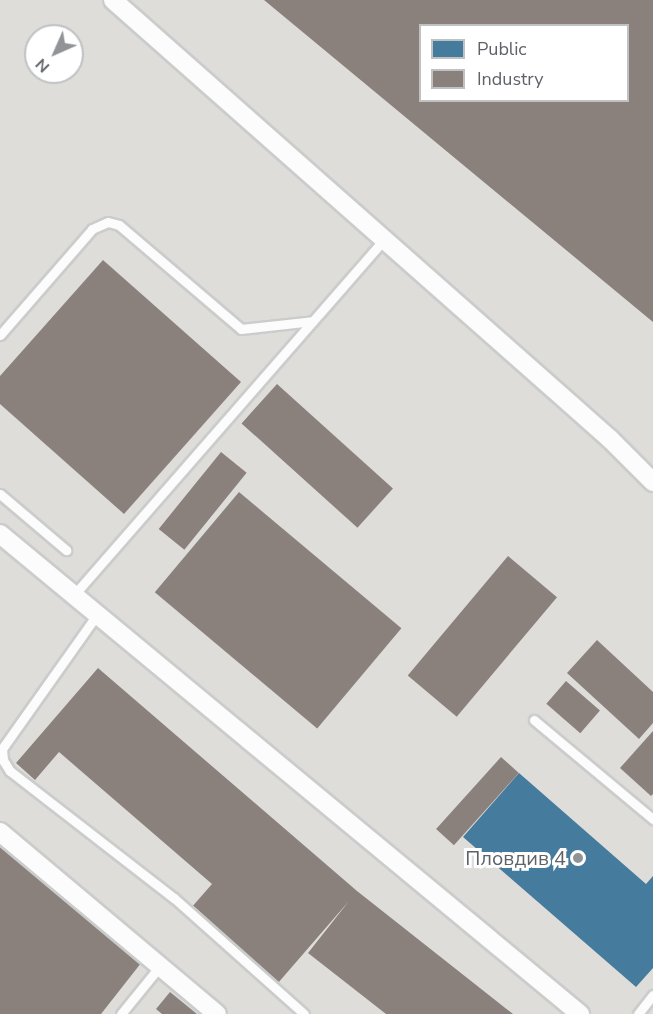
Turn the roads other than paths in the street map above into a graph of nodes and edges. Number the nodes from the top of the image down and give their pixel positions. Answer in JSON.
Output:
{"nodes":[{"id":1,"x":113,"y":0,"type":"edge"},
{"id":2,"x":385,"y":238,"type":"junction"},
{"id":3,"x":313,"y":321,"type":"junction"},
{"id":4,"x":0,"y":335,"type":"edge"},
{"id":5,"x":653,"y":482,"type":"edge"},
{"id":6,"x":0,"y":494,"type":"edge"},
{"id":7,"x":0,"y":534,"type":"edge"},
{"id":8,"x":66,"y":550,"type":"dead end"},
{"id":9,"x":72,"y":597,"type":"junction"},
{"id":10,"x":96,"y":616,"type":"junction"},
{"id":11,"x":534,"y":720,"type":"dead end"},
{"id":12,"x":653,"y":819,"type":"edge"},
{"id":13,"x":0,"y":832,"type":"edge"},
{"id":14,"x":160,"y":966,"type":"junction"},
{"id":15,"x":653,"y":995,"type":"edge"},
{"id":16,"x":121,"y":1014,"type":"edge"},
{"id":17,"x":216,"y":1014,"type":"edge"},
{"id":18,"x":304,"y":1014,"type":"edge"},
{"id":19,"x":580,"y":1014,"type":"edge"},
{"id":20,"x":638,"y":1014,"type":"edge"}],
"edges":[{"from":1,"to":2,"type":"street"},
{"from":2,"to":3,"type":"lane"},
{"from":2,"to":5,"type":"street"},
{"from":3,"to":4,"type":"lane"},
{"from":3,"to":9,"type":"lane"},
{"from":6,"to":8,"type":"lane"},
{"from":7,"to":9,"type":"street"},
{"from":9,"to":10,"type":"street"},
{"from":10,"to":18,"type":"lane"},
{"from":10,"to":19,"type":"street"},
{"from":11,"to":12,"type":"lane"},
{"from":13,"to":14,"type":"street"},
{"from":14,"to":16,"type":"lane"},
{"from":14,"to":17,"type":"street"},
{"from":15,"to":20,"type":"lane"}]}
